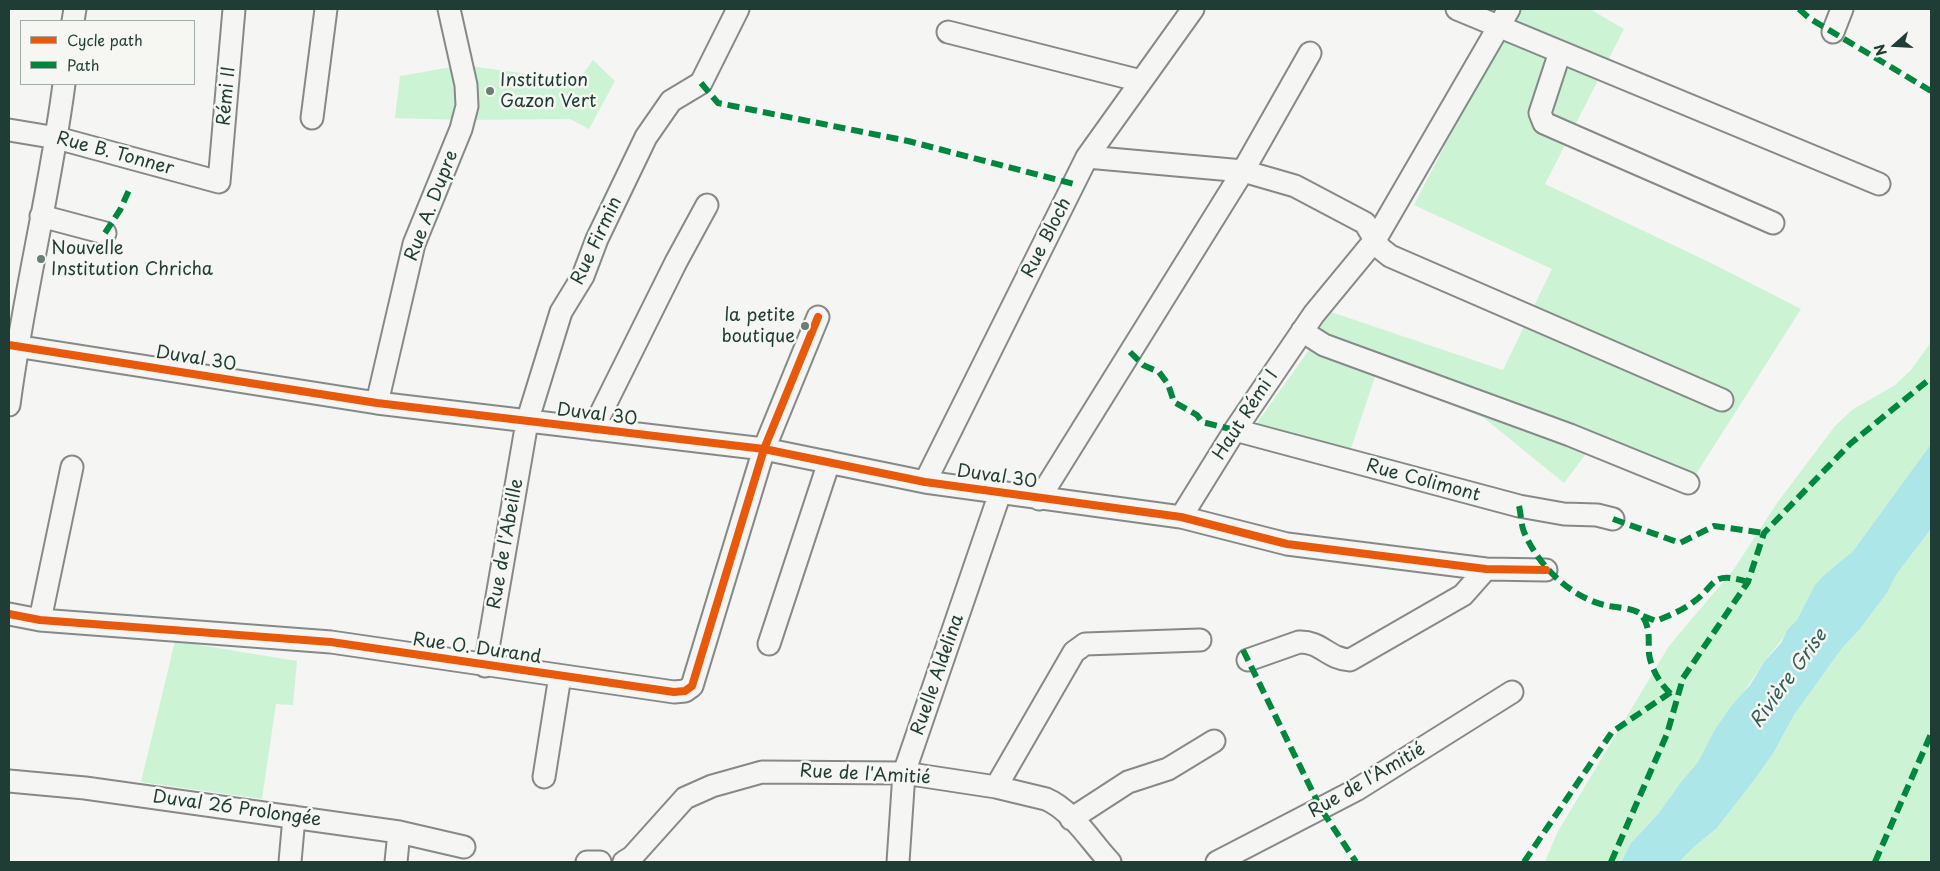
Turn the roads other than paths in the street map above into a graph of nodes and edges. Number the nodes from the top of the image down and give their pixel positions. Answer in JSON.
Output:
{"nodes":[{"id":1,"x":234,"y":9,"type":"edge"},
{"id":2,"x":326,"y":9,"type":"edge"},
{"id":3,"x":449,"y":9,"type":"edge"},
{"id":4,"x":738,"y":9,"type":"edge"},
{"id":5,"x":1193,"y":9,"type":"edge"},
{"id":6,"x":1457,"y":9,"type":"edge"},
{"id":7,"x":1842,"y":9,"type":"edge"},
{"id":8,"x":1503,"y":17,"type":"edge"},
{"id":9,"x":948,"y":32,"type":"dead end"},
{"id":10,"x":1834,"y":32,"type":"dead end"},
{"id":11,"x":1560,"y":52,"type":"junction"},
{"id":12,"x":1310,"y":53,"type":"dead end"},
{"id":13,"x":1141,"y":81,"type":"junction"},
{"id":14,"x":64,"y":85,"type":"edge"},
{"id":15,"x":312,"y":118,"type":"dead end"},
{"id":16,"x":9,"y":130,"type":"edge"},
{"id":17,"x":57,"y":138,"type":"junction"},
{"id":18,"x":1087,"y":157,"type":"junction"},
{"id":19,"x":1243,"y":171,"type":"junction"},
{"id":20,"x":220,"y":182,"type":"joint"},
{"id":21,"x":1880,"y":184,"type":"dead end"},
{"id":22,"x":707,"y":205,"type":"dead end"},
{"id":23,"x":41,"y":216,"type":"junction"},
{"id":24,"x":1773,"y":223,"type":"dead end"},
{"id":25,"x":104,"y":233,"type":"dead end"},
{"id":26,"x":1375,"y":240,"type":"junction"},
{"id":27,"x":818,"y":317,"type":"dead end"},
{"id":28,"x":1308,"y":323,"type":"junction"},
{"id":29,"x":13,"y":346,"type":"edge"},
{"id":30,"x":1722,"y":400,"type":"dead end"},
{"id":31,"x":377,"y":403,"type":"junction"},
{"id":32,"x":9,"y":405,"type":"edge"},
{"id":33,"x":528,"y":422,"type":"junction"},
{"id":34,"x":594,"y":429,"type":"junction"},
{"id":35,"x":1235,"y":430,"type":"junction"},
{"id":36,"x":764,"y":449,"type":"junction"},
{"id":37,"x":829,"y":462,"type":"junction"},
{"id":38,"x":72,"y":467,"type":"dead end"},
{"id":39,"x":925,"y":482,"type":"junction"},
{"id":40,"x":1688,"y":483,"type":"dead end"},
{"id":41,"x":1000,"y":493,"type":"junction"},
{"id":42,"x":1039,"y":498,"type":"junction"},
{"id":43,"x":1180,"y":517,"type":"junction"},
{"id":44,"x":1613,"y":519,"type":"dead end"},
{"id":45,"x":1486,"y":569,"type":"junction"},
{"id":46,"x":1546,"y":570,"type":"dead end"},
{"id":47,"x":9,"y":614,"type":"edge"},
{"id":48,"x":40,"y":620,"type":"junction"},
{"id":49,"x":1200,"y":640,"type":"dead end"},
{"id":50,"x":769,"y":644,"type":"dead end"},
{"id":51,"x":1248,"y":660,"type":"dead end"},
{"id":52,"x":485,"y":666,"type":"junction"},
{"id":53,"x":560,"y":676,"type":"junction"},
{"id":54,"x":1512,"y":692,"type":"dead end"},
{"id":55,"x":1214,"y":741,"type":"dead end"},
{"id":56,"x":904,"y":774,"type":"junction"},
{"id":57,"x":544,"y":777,"type":"dead end"},
{"id":58,"x":9,"y":781,"type":"edge"},
{"id":59,"x":996,"y":787,"type":"junction"},
{"id":60,"x":294,"y":817,"type":"junction"},
{"id":61,"x":1071,"y":819,"type":"junction"},
{"id":62,"x":399,"y":832,"type":"junction"},
{"id":63,"x":464,"y":847,"type":"dead end"},
{"id":64,"x":290,"y":862,"type":"edge"},
{"id":65,"x":396,"y":862,"type":"edge"},
{"id":66,"x":587,"y":862,"type":"edge"},
{"id":67,"x":600,"y":862,"type":"edge"},
{"id":68,"x":624,"y":862,"type":"edge"},
{"id":69,"x":898,"y":862,"type":"edge"},
{"id":70,"x":1110,"y":862,"type":"edge"},
{"id":71,"x":1217,"y":862,"type":"edge"}],
"edges":[{"from":1,"to":20,"type":"street","name":"Rémi II"},
{"from":2,"to":15,"type":"street"},
{"from":3,"to":31,"type":"street","name":"Rue A. Dupre"},
{"from":4,"to":33,"type":"street","name":"Rue Firmin"},
{"from":5,"to":13,"type":"street","name":"Rue Bloch"},
{"from":6,"to":8,"type":"street"},
{"from":7,"to":10,"type":"street"},
{"from":8,"to":11,"type":"street"},
{"from":8,"to":26,"type":"street","name":"Haut Rémi I"},
{"from":9,"to":13,"type":"street"},
{"from":11,"to":21,"type":"street"},
{"from":11,"to":24,"type":"street"},
{"from":12,"to":19,"type":"street"},
{"from":13,"to":18,"type":"street","name":"Rue Bloch"},
{"from":14,"to":17,"type":"street"},
{"from":16,"to":17,"type":"street","name":"Rue B. Tonner"},
{"from":17,"to":20,"type":"street","name":"Rue B. Tonner"},
{"from":17,"to":23,"type":"street"},
{"from":18,"to":19,"type":"street"},
{"from":18,"to":39,"type":"street","name":"Rue Bloch"},
{"from":19,"to":26,"type":"street"},
{"from":19,"to":42,"type":"street"},
{"from":22,"to":34,"type":"street"},
{"from":23,"to":25,"type":"street"},
{"from":23,"to":29,"type":"street"},
{"from":26,"to":28,"type":"street","name":"Haut Rémi I"},
{"from":26,"to":30,"type":"street"},
{"from":27,"to":36,"type":"street"},
{"from":28,"to":35,"type":"street","name":"Haut Rémi I"},
{"from":28,"to":40,"type":"street"},
{"from":29,"to":31,"type":"street","name":"Duval 30"},
{"from":29,"to":32,"type":"street"},
{"from":31,"to":33,"type":"street","name":"Duval 30"},
{"from":33,"to":34,"type":"street","name":"Duval 30"},
{"from":33,"to":52,"type":"street","name":"Rue de l'Abeille"},
{"from":34,"to":36,"type":"street","name":"Duval 30"},
{"from":35,"to":43,"type":"street","name":"Haut Rémi I"},
{"from":35,"to":44,"type":"street","name":"Rue Colimont"},
{"from":36,"to":37,"type":"street","name":"Duval 30"},
{"from":36,"to":53,"type":"street","name":"Rue O. Durand"},
{"from":37,"to":39,"type":"street","name":"Duval 30"},
{"from":37,"to":50,"type":"street"},
{"from":38,"to":48,"type":"street"},
{"from":39,"to":41,"type":"street","name":"Duval 30"},
{"from":41,"to":42,"type":"street","name":"Duval 30"},
{"from":41,"to":56,"type":"street","name":"Ruelle Aldelina"},
{"from":42,"to":43,"type":"street","name":"Duval 30"},
{"from":43,"to":45,"type":"street","name":"Duval 30"},
{"from":45,"to":46,"type":"street","name":"Duval 30"},
{"from":45,"to":51,"type":"street"},
{"from":47,"to":48,"type":"street","name":"Rue O. Durand"},
{"from":48,"to":52,"type":"street","name":"Rue O. Durand"},
{"from":49,"to":59,"type":"street"},
{"from":52,"to":53,"type":"street","name":"Rue O. Durand"},
{"from":53,"to":57,"type":"street"},
{"from":54,"to":71,"type":"street","name":"Rue de l'Amitié"},
{"from":55,"to":61,"type":"street"},
{"from":56,"to":59,"type":"street","name":"Rue de l'Amitié"},
{"from":56,"to":68,"type":"street","name":"Rue de l'Amitié"},
{"from":56,"to":69,"type":"street","name":"Ruelle Aldelina"},
{"from":58,"to":60,"type":"street","name":"Duval 26 Prolongée"},
{"from":59,"to":61,"type":"street","name":"Rue de l'Amitié"},
{"from":60,"to":62,"type":"street","name":"Duval 26 Prolongée"},
{"from":60,"to":64,"type":"street"},
{"from":61,"to":70,"type":"street","name":"Rue de l'Amitié"},
{"from":62,"to":63,"type":"street","name":"Duval 26 Prolongée"},
{"from":62,"to":65,"type":"street"},
{"from":66,"to":67,"type":"street"}]}
